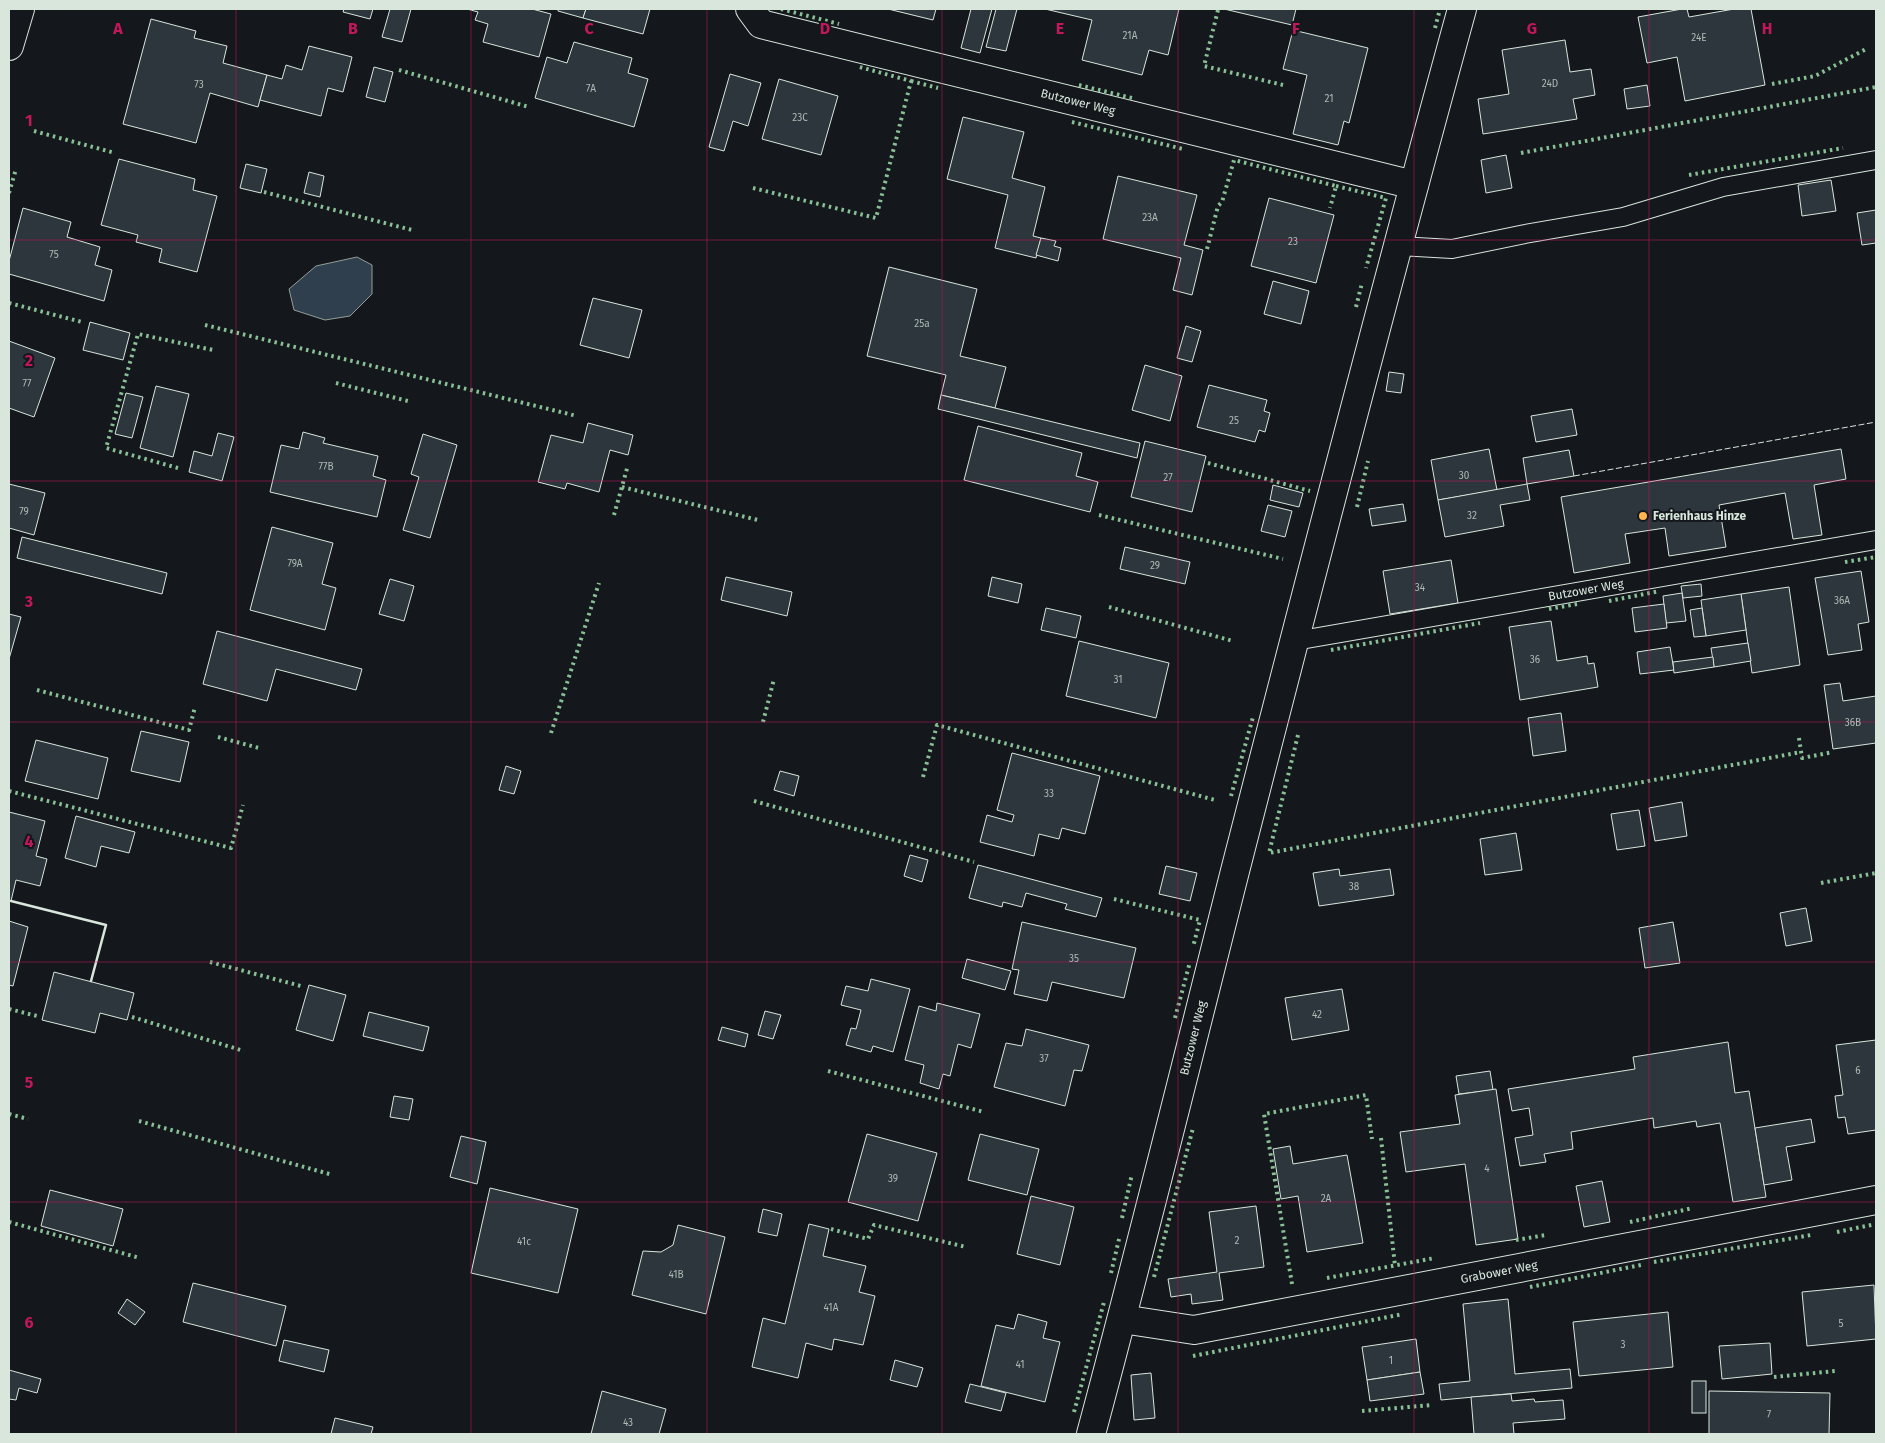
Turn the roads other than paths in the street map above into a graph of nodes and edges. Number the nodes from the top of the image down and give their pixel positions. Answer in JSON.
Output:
{"nodes":[{"id":1,"x":20,"y":9,"type":"edge"},
{"id":2,"x":750,"y":9,"type":"edge"},
{"id":3,"x":1462,"y":9,"type":"edge"},
{"id":4,"x":9,"y":46,"type":"edge"},
{"id":5,"x":1876,"y":160,"type":"edge"},
{"id":6,"x":1414,"y":185,"type":"junction"},
{"id":7,"x":1398,"y":246,"type":"junction"},
{"id":8,"x":1876,"y":540,"type":"edge"},
{"id":9,"x":1295,"y":641,"type":"junction"},
{"id":10,"x":1876,"y":1200,"type":"edge"},
{"id":11,"x":1122,"y":1319,"type":"junction"},
{"id":12,"x":1091,"y":1434,"type":"edge"}],
"edges":[{"from":1,"to":4,"type":"street"},
{"from":2,"to":6,"type":"street","name":"Butzower Weg"},
{"from":3,"to":6,"type":"street","name":"Butzower Weg"},
{"from":5,"to":7,"type":"lane"},
{"from":6,"to":7,"type":"street","name":"Butzower Weg"},
{"from":7,"to":9,"type":"street","name":"Butzower Weg"},
{"from":8,"to":9,"type":"lane","name":"Butzower Weg"},
{"from":9,"to":11,"type":"street","name":"Butzower Weg"},
{"from":10,"to":11,"type":"street","name":"Grabower Weg"},
{"from":11,"to":12,"type":"street","name":"Butzower Weg"}]}
